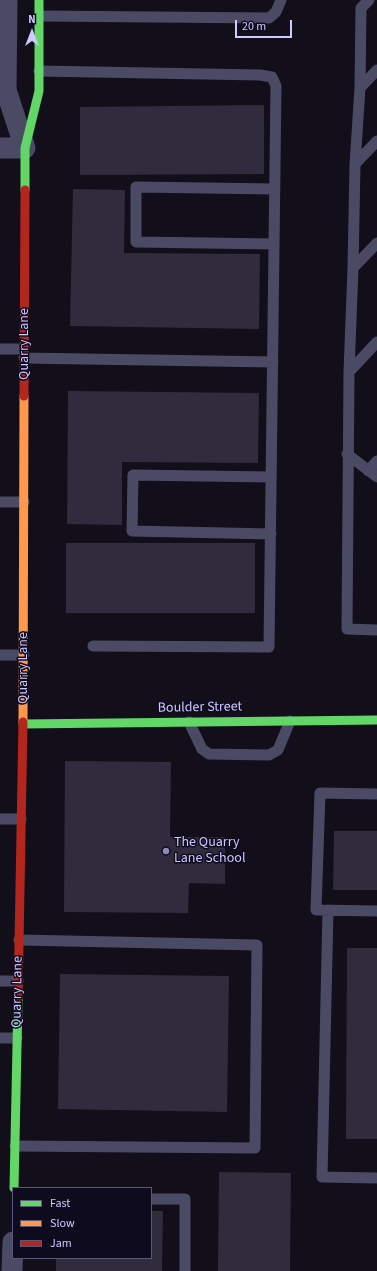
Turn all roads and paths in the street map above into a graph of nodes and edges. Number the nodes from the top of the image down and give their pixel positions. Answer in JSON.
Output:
{"nodes":[{"id":1,"x":7,"y":0,"type":"edge"},
{"id":2,"x":39,"y":0,"type":"edge"},
{"id":3,"x":281,"y":0,"type":"edge"},
{"id":4,"x":369,"y":0,"type":"edge"},
{"id":5,"x":39,"y":16,"type":"junction"},
{"id":6,"x":39,"y":70,"type":"junction"},
{"id":7,"x":377,"y":70,"type":"edge"},
{"id":8,"x":360,"y":88,"type":"junction"},
{"id":9,"x":377,"y":141,"type":"edge"},
{"id":10,"x":0,"y":148,"type":"edge"},
{"id":11,"x":25,"y":148,"type":"junction"},
{"id":12,"x":355,"y":164,"type":"junction"},
{"id":13,"x":275,"y":189,"type":"junction"},
{"id":14,"x":377,"y":243,"type":"edge"},
{"id":15,"x":274,"y":244,"type":"junction"},
{"id":16,"x":353,"y":268,"type":"junction"},
{"id":17,"x":377,"y":342,"type":"edge"},
{"id":18,"x":0,"y":349,"type":"edge"},
{"id":19,"x":24,"y":353,"type":"junction"},
{"id":20,"x":273,"y":362,"type":"junction"},
{"id":21,"x":349,"y":372,"type":"junction"},
{"id":22,"x":347,"y":454,"type":"junction"},
{"id":23,"x":377,"y":461,"type":"edge"},
{"id":24,"x":373,"y":474,"type":"edge"},
{"id":25,"x":271,"y":477,"type":"junction"},
{"id":26,"x":0,"y":502,"type":"edge"},
{"id":27,"x":24,"y":502,"type":"junction"},
{"id":28,"x":271,"y":534,"type":"junction"},
{"id":29,"x":377,"y":630,"type":"edge"},
{"id":30,"x":93,"y":646,"type":"dead end"},
{"id":31,"x":0,"y":655,"type":"edge"},
{"id":32,"x":24,"y":655,"type":"junction"},
{"id":33,"x":377,"y":720,"type":"edge"},
{"id":34,"x":290,"y":721,"type":"junction"},
{"id":35,"x":188,"y":722,"type":"junction"},
{"id":36,"x":23,"y":724,"type":"junction"},
{"id":37,"x":377,"y":794,"type":"edge"},
{"id":38,"x":0,"y":819,"type":"edge"},
{"id":39,"x":21,"y":819,"type":"junction"},
{"id":40,"x":328,"y":910,"type":"junction"},
{"id":41,"x":377,"y":911,"type":"edge"},
{"id":42,"x":19,"y":940,"type":"junction"},
{"id":43,"x":0,"y":981,"type":"edge"},
{"id":44,"x":18,"y":981,"type":"junction"},
{"id":45,"x":0,"y":1038,"type":"edge"},
{"id":46,"x":17,"y":1038,"type":"junction"},
{"id":47,"x":15,"y":1146,"type":"junction"},
{"id":48,"x":0,"y":1175,"type":"edge"},
{"id":49,"x":14,"y":1175,"type":"junction"},
{"id":50,"x":377,"y":1178,"type":"edge"},
{"id":51,"x":14,"y":1187,"type":"edge"},
{"id":52,"x":152,"y":1199,"type":"edge"},
{"id":53,"x":12,"y":1259,"type":"edge"},
{"id":54,"x":12,"y":1271,"type":"edge"},
{"id":55,"x":185,"y":1271,"type":"edge"}],
"edges":[{"from":1,"to":11,"type":"street","name":"Quarry Lane"},
{"from":2,"to":5,"type":"street","name":"Quarry Lane"},
{"from":3,"to":5,"type":"lane"},
{"from":4,"to":8,"type":"lane"},
{"from":5,"to":6,"type":"street","name":"Quarry Lane"},
{"from":6,"to":11,"type":"street","name":"Quarry Lane"},
{"from":6,"to":13,"type":"lane"},
{"from":7,"to":8,"type":"lane"},
{"from":8,"to":12,"type":"lane"},
{"from":9,"to":12,"type":"lane"},
{"from":10,"to":11,"type":"street"},
{"from":11,"to":19,"type":"street","name":"Quarry Lane"},
{"from":12,"to":16,"type":"lane"},
{"from":13,"to":15,"type":"lane"},
{"from":13,"to":15,"type":"lane"},
{"from":14,"to":16,"type":"lane"},
{"from":15,"to":20,"type":"lane"},
{"from":16,"to":21,"type":"lane"},
{"from":17,"to":21,"type":"lane"},
{"from":18,"to":19,"type":"lane"},
{"from":19,"to":20,"type":"lane"},
{"from":19,"to":27,"type":"street","name":"Quarry Lane"},
{"from":20,"to":25,"type":"lane"},
{"from":21,"to":22,"type":"lane"},
{"from":22,"to":24,"type":"lane"},
{"from":22,"to":29,"type":"lane"},
{"from":23,"to":24,"type":"lane"},
{"from":25,"to":28,"type":"lane"},
{"from":25,"to":28,"type":"lane"},
{"from":26,"to":27,"type":"lane"},
{"from":27,"to":32,"type":"street","name":"Quarry Lane"},
{"from":28,"to":30,"type":"lane"},
{"from":31,"to":32,"type":"lane"},
{"from":32,"to":36,"type":"street","name":"Quarry Lane"},
{"from":33,"to":34,"type":"street","name":"Boulder Street"},
{"from":34,"to":35,"type":"street","name":"Boulder Street"},
{"from":34,"to":35,"type":"lane"},
{"from":35,"to":36,"type":"street","name":"Boulder Street"},
{"from":36,"to":39,"type":"street","name":"Quarry Lane"},
{"from":37,"to":40,"type":"lane"},
{"from":38,"to":39,"type":"lane"},
{"from":39,"to":42,"type":"street","name":"Quarry Lane"},
{"from":40,"to":41,"type":"lane"},
{"from":40,"to":50,"type":"lane"},
{"from":42,"to":44,"type":"street","name":"Quarry Lane"},
{"from":42,"to":47,"type":"lane"},
{"from":43,"to":44,"type":"lane"},
{"from":44,"to":46,"type":"street","name":"Quarry Lane"},
{"from":45,"to":46,"type":"lane"},
{"from":46,"to":47,"type":"street","name":"Quarry Lane"},
{"from":47,"to":49,"type":"street","name":"Quarry Lane"},
{"from":48,"to":49,"type":"lane"},
{"from":49,"to":51,"type":"street","name":"Quarry Lane"},
{"from":52,"to":55,"type":"lane"},
{"from":53,"to":54,"type":"street"}]}
